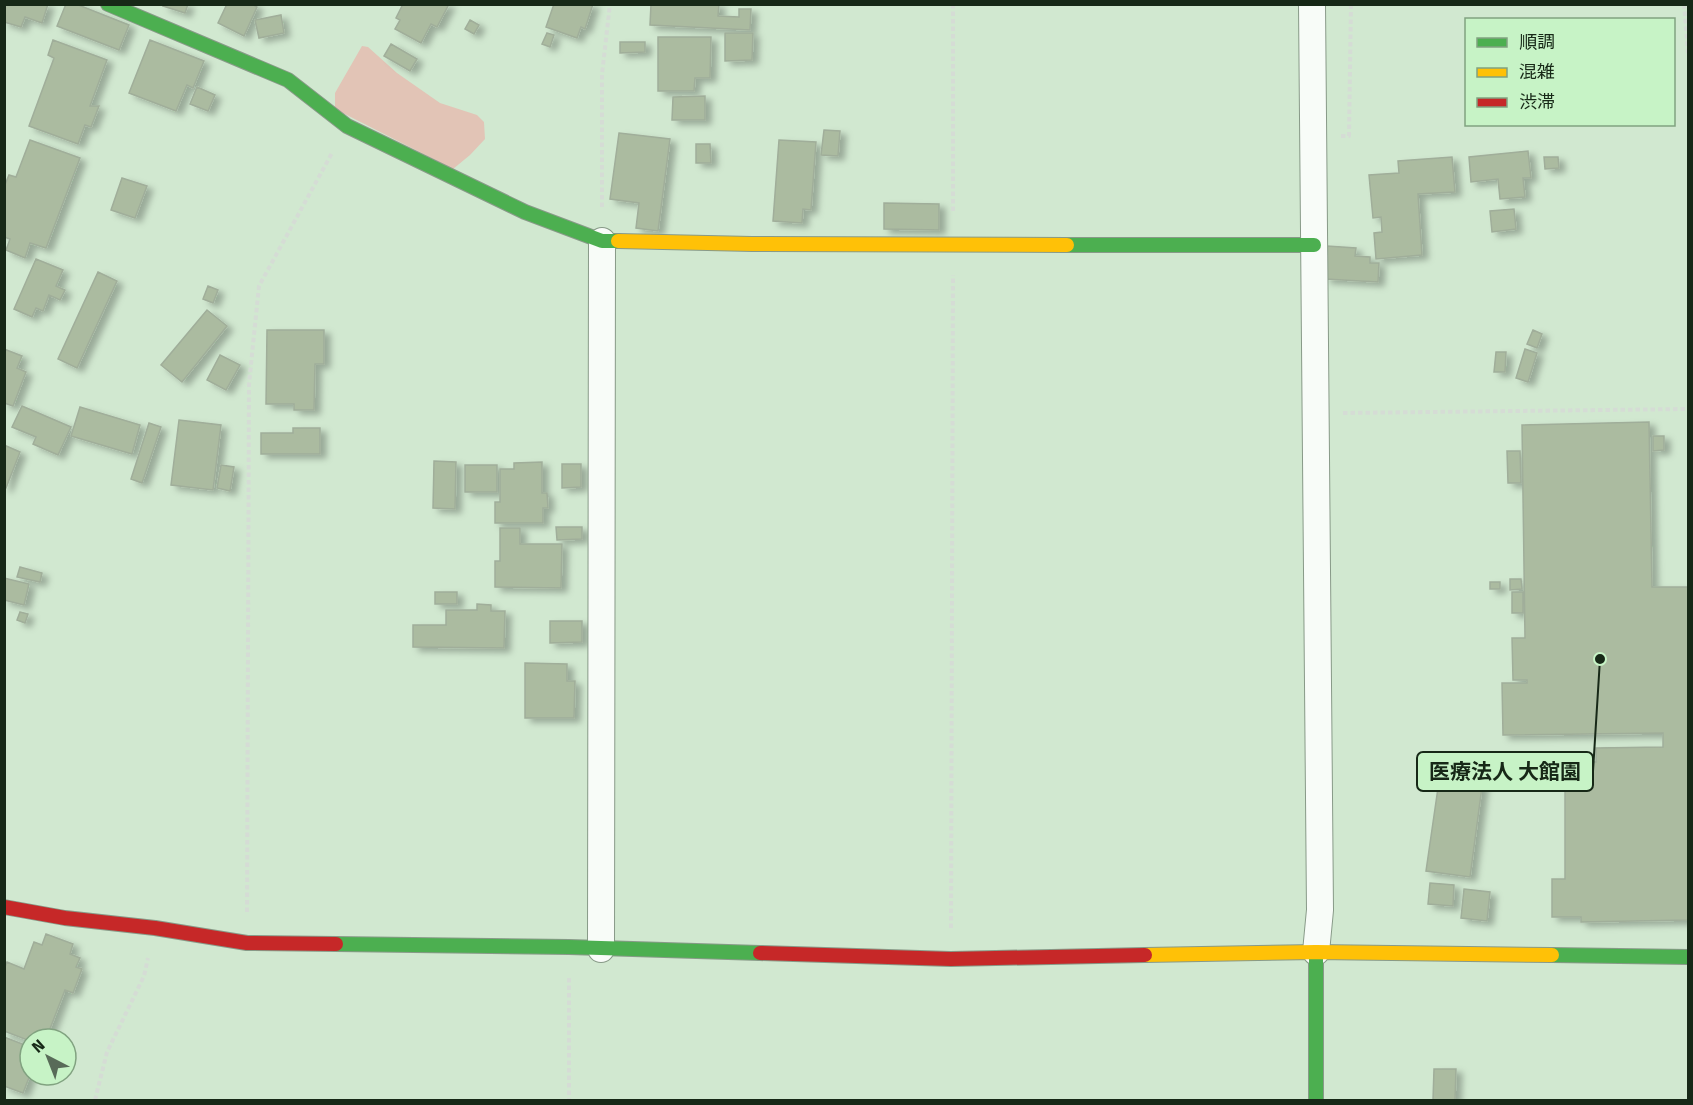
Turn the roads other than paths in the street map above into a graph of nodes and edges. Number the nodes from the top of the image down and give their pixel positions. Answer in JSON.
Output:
{"nodes":[{"id":1,"x":108,"y":4,"type":"edge"},
{"id":2,"x":1312,"y":4,"type":"edge"},
{"id":3,"x":602,"y":241,"type":"junction"},
{"id":4,"x":1314,"y":245,"type":"junction"},
{"id":5,"x":4,"y":907,"type":"edge"},
{"id":6,"x":601,"y":949,"type":"junction"},
{"id":7,"x":1316,"y":952,"type":"junction"},
{"id":8,"x":1689,"y":957,"type":"edge"},
{"id":9,"x":1316,"y":1101,"type":"edge"}],
"edges":[{"from":1,"to":3,"type":"street"},
{"from":2,"to":4,"type":"street"},
{"from":3,"to":4,"type":"street"},
{"from":3,"to":6,"type":"street"},
{"from":4,"to":7,"type":"street"},
{"from":5,"to":6,"type":"street"},
{"from":6,"to":7,"type":"street"},
{"from":7,"to":8,"type":"street"},
{"from":7,"to":9,"type":"street"}]}
